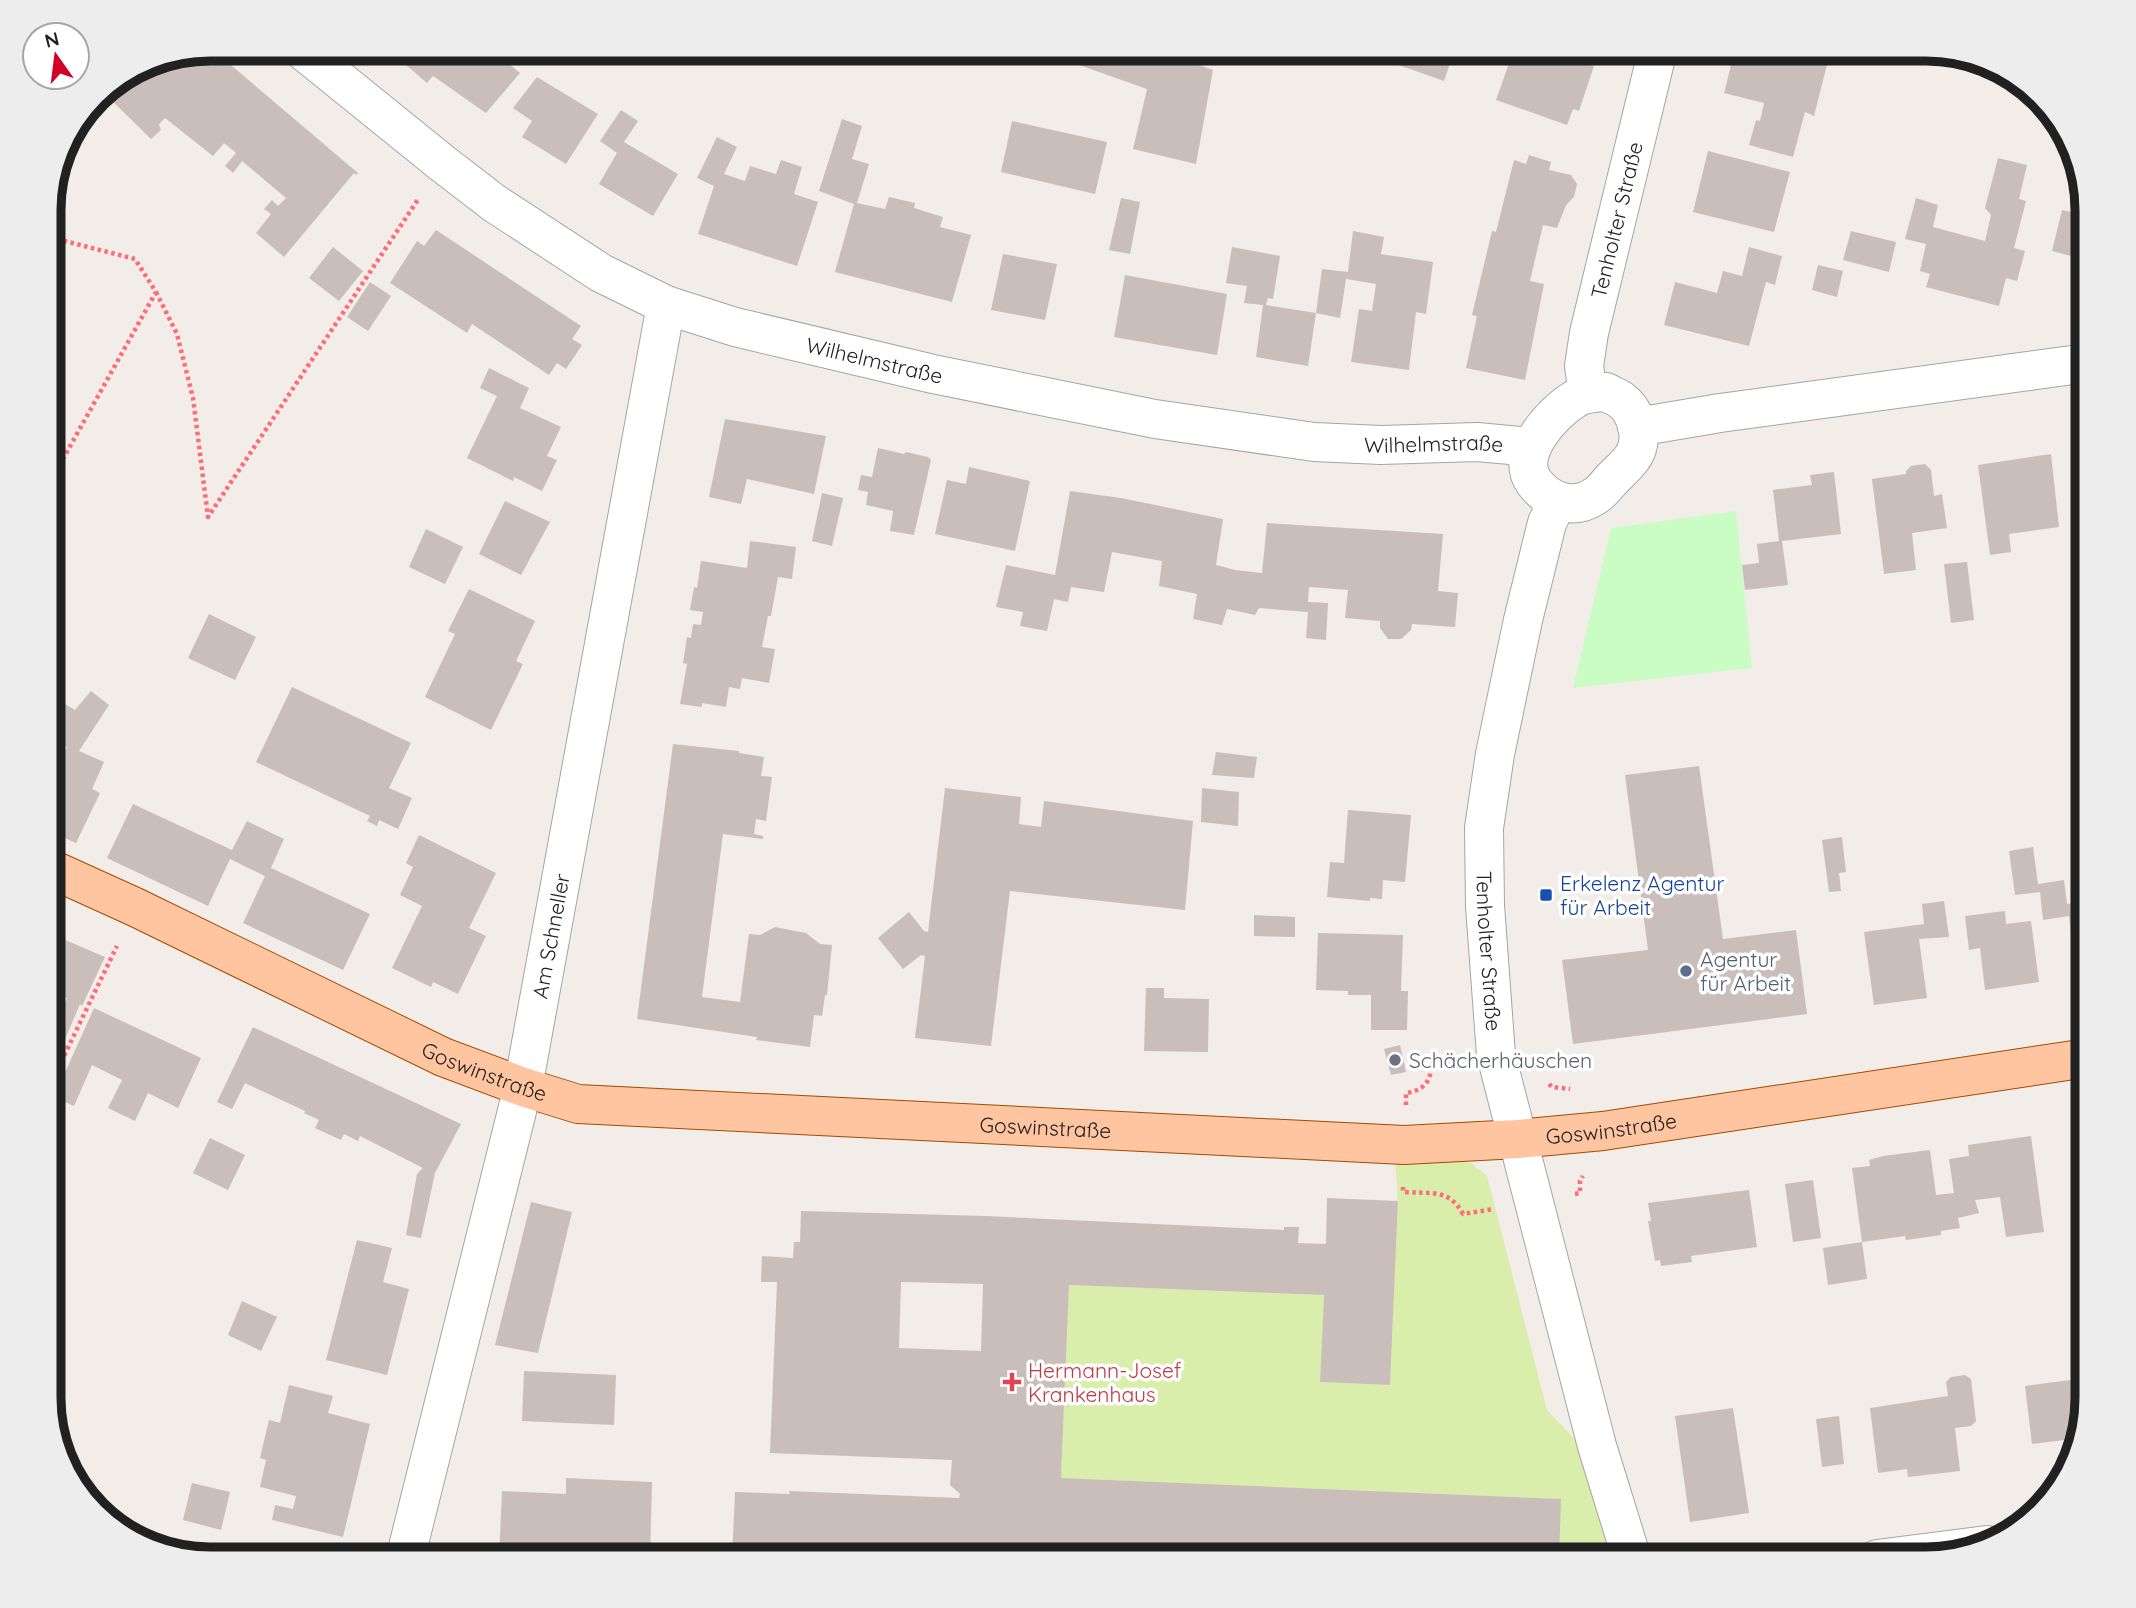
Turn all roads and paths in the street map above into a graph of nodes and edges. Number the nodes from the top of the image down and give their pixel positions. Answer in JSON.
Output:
{"nodes":[{"id":1,"x":316,"y":61,"type":"edge"},
{"id":2,"x":1655,"y":61,"type":"edge"},
{"id":3,"x":442,"y":163,"type":"junction"},
{"id":4,"x":62,"y":240,"type":"edge"},
{"id":5,"x":156,"y":292,"type":"junction"},
{"id":6,"x":666,"y":305,"type":"junction"},
{"id":7,"x":2075,"y":365,"type":"edge"},
{"id":8,"x":1588,"y":393,"type":"junction"},
{"id":9,"x":1637,"y":427,"type":"junction"},
{"id":10,"x":1531,"y":447,"type":"junction"},
{"id":11,"x":62,"y":461,"type":"edge"},
{"id":12,"x":1557,"y":502,"type":"junction"},
{"id":13,"x":62,"y":874,"type":"edge"},
{"id":14,"x":135,"y":907,"type":"junction"},
{"id":15,"x":62,"y":1060,"type":"edge"},
{"id":16,"x":2075,"y":1060,"type":"edge"},
{"id":17,"x":523,"y":1087,"type":"junction"},
{"id":18,"x":1518,"y":1139,"type":"junction"},
{"id":19,"x":408,"y":1547,"type":"edge"},
{"id":20,"x":1628,"y":1547,"type":"edge"}],
"edges":[{"from":1,"to":3,"type":"street","name":"Wilhelmstraße"},
{"from":2,"to":8,"type":"street","name":"Tenholter Straße"},
{"from":3,"to":5,"type":"path"},
{"from":3,"to":6,"type":"street","name":"Wilhelmstraße"},
{"from":4,"to":5,"type":"path"},
{"from":5,"to":11,"type":"path"},
{"from":6,"to":10,"type":"street","name":"Wilhelmstraße"},
{"from":6,"to":17,"type":"street","name":"Am Schneller"},
{"from":7,"to":9,"type":"street"},
{"from":8,"to":9,"type":"street"},
{"from":8,"to":10,"type":"street","name":"Wilhelmstraße"},
{"from":9,"to":12,"type":"street"},
{"from":10,"to":12,"type":"street","name":"Wilhelmstraße"},
{"from":12,"to":18,"type":"street","name":"Tenholter Straße"},
{"from":13,"to":14,"type":"main road","name":"Goswinstraße"},
{"from":14,"to":15,"type":"path"},
{"from":14,"to":17,"type":"main road","name":"Goswinstraße"},
{"from":16,"to":18,"type":"main road","name":"Goswinstraße"},
{"from":17,"to":18,"type":"main road","name":"Goswinstraße"},
{"from":17,"to":19,"type":"street","name":"Am Schneller"},
{"from":18,"to":20,"type":"street","name":"Tenholter Straße"}]}
